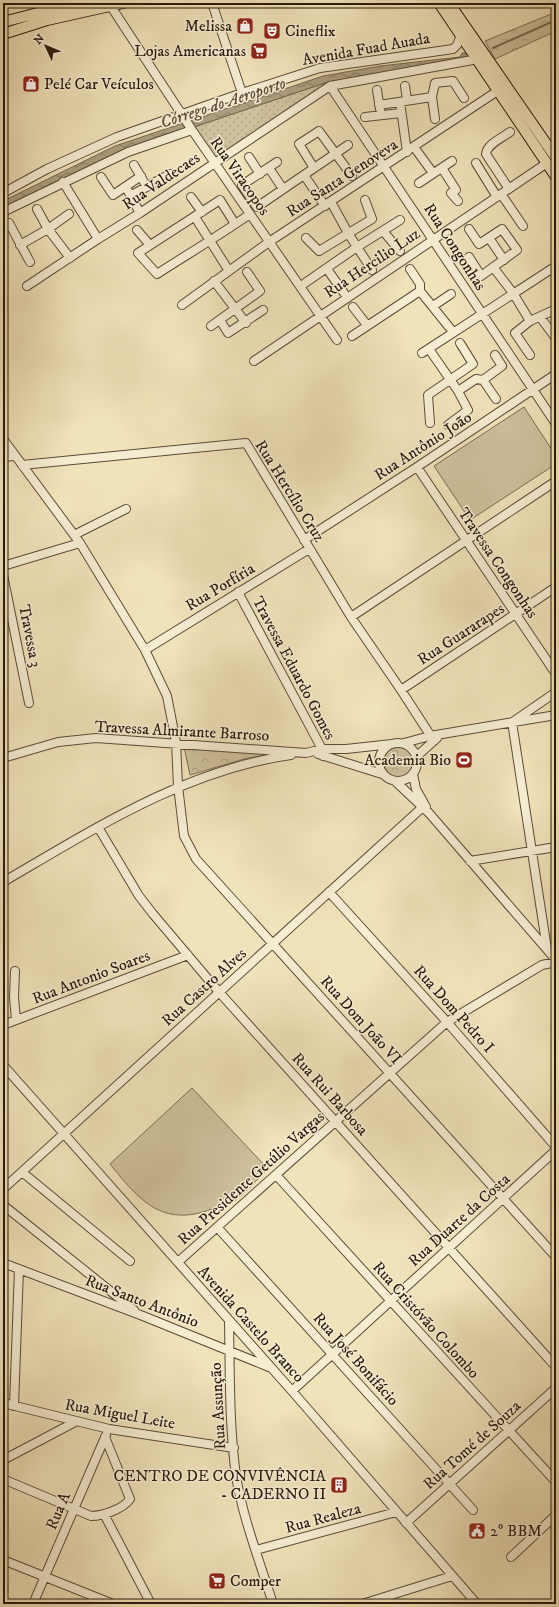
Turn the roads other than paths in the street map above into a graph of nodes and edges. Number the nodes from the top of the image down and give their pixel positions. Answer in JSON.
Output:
{"nodes":[{"id":1,"x":77,"y":3,"type":"edge"},
{"id":2,"x":123,"y":3,"type":"edge"},
{"id":3,"x":212,"y":3,"type":"edge"},
{"id":4,"x":439,"y":3,"type":"edge"},
{"id":5,"x":449,"y":3,"type":"edge"},
{"id":6,"x":110,"y":5,"type":"junction"},
{"id":7,"x":3,"y":22,"type":"edge"},
{"id":8,"x":3,"y":34,"type":"edge"},
{"id":9,"x":461,"y":35,"type":"junction"},
{"id":10,"x":478,"y":60,"type":"junction"},
{"id":11,"x":330,"y":86,"type":"junction"},
{"id":12,"x":405,"y":86,"type":"dead end"},
{"id":13,"x":377,"y":90,"type":"dead end"},
{"id":14,"x":499,"y":90,"type":"junction"},
{"id":15,"x":242,"y":92,"type":"junction"},
{"id":16,"x":432,"y":97,"type":"junction"},
{"id":17,"x":464,"y":98,"type":"dead end"},
{"id":18,"x":403,"y":101,"type":"junction"},
{"id":19,"x":379,"y":105,"type":"junction"},
{"id":20,"x":402,"y":113,"type":"junction"},
{"id":21,"x":382,"y":116,"type":"junction"},
{"id":22,"x":183,"y":117,"type":"junction"},
{"id":23,"x":365,"y":117,"type":"dead end"},
{"id":24,"x":435,"y":119,"type":"dead end"},
{"id":25,"x":192,"y":130,"type":"junction"},
{"id":26,"x":510,"y":132,"type":"dead end"},
{"id":27,"x":348,"y":145,"type":"dead end"},
{"id":28,"x":414,"y":147,"type":"junction"},
{"id":29,"x":407,"y":152,"type":"junction"},
{"id":30,"x":336,"y":153,"type":"junction"},
{"id":31,"x":249,"y":157,"type":"dead end"},
{"id":32,"x":554,"y":159,"type":"edge"},
{"id":33,"x":452,"y":161,"type":"dead end"},
{"id":34,"x":214,"y":162,"type":"junction"},
{"id":35,"x":277,"y":162,"type":"dead end"},
{"id":36,"x":476,"y":163,"type":"dead end"},
{"id":37,"x":134,"y":165,"type":"dead end"},
{"id":38,"x":385,"y":166,"type":"junction"},
{"id":39,"x":269,"y":168,"type":"junction"},
{"id":40,"x":314,"y":168,"type":"junction"},
{"id":41,"x":442,"y":168,"type":"junction"},
{"id":42,"x":432,"y":173,"type":"junction"},
{"id":43,"x":170,"y":174,"type":"dead end"},
{"id":44,"x":260,"y":174,"type":"junction"},
{"id":45,"x":304,"y":175,"type":"junction"},
{"id":46,"x":141,"y":176,"type":"junction"},
{"id":47,"x":352,"y":176,"type":"dead end"},
{"id":48,"x":101,"y":177,"type":"dead end"},
{"id":49,"x":556,"y":177,"type":"edge"},
{"id":50,"x":63,"y":182,"type":"junction"},
{"id":51,"x":419,"y":183,"type":"dead end"},
{"id":52,"x":125,"y":186,"type":"junction"},
{"id":53,"x":147,"y":187,"type":"junction"},
{"id":54,"x":283,"y":189,"type":"junction"},
{"id":55,"x":3,"y":193,"type":"edge"},
{"id":56,"x":502,"y":193,"type":"junction"},
{"id":57,"x":130,"y":196,"type":"junction"},
{"id":58,"x":191,"y":196,"type":"dead end"},
{"id":59,"x":365,"y":200,"type":"dead end"},
{"id":60,"x":458,"y":201,"type":"dead end"},
{"id":61,"x":328,"y":204,"type":"junction"},
{"id":62,"x":37,"y":209,"type":"dead end"},
{"id":63,"x":3,"y":212,"type":"edge"},
{"id":64,"x":140,"y":213,"type":"junction"},
{"id":65,"x":69,"y":214,"type":"dead end"},
{"id":66,"x":199,"y":214,"type":"junction"},
{"id":67,"x":250,"y":214,"type":"junction"},
{"id":68,"x":400,"y":220,"type":"dead end"},
{"id":69,"x":9,"y":223,"type":"dead end"},
{"id":70,"x":235,"y":224,"type":"junction"},
{"id":71,"x":523,"y":226,"type":"dead end"},
{"id":72,"x":48,"y":229,"type":"junction"},
{"id":73,"x":469,"y":229,"type":"dead end"},
{"id":74,"x":138,"y":230,"type":"dead end"},
{"id":75,"x":383,"y":230,"type":"junction"},
{"id":76,"x":348,"y":233,"type":"junction"},
{"id":77,"x":306,"y":238,"type":"dead end"},
{"id":78,"x":489,"y":238,"type":"junction"},
{"id":79,"x":98,"y":239,"type":"junction"},
{"id":80,"x":210,"y":240,"type":"junction"},
{"id":81,"x":432,"y":240,"type":"junction"},
{"id":82,"x":269,"y":242,"type":"junction"},
{"id":83,"x":20,"y":244,"type":"junction"},
{"id":84,"x":150,"y":245,"type":"junction"},
{"id":85,"x":357,"y":247,"type":"junction"},
{"id":86,"x":400,"y":251,"type":"dead end"},
{"id":87,"x":469,"y":257,"type":"dead end"},
{"id":88,"x":70,"y":258,"type":"junction"},
{"id":89,"x":504,"y":260,"type":"junction"},
{"id":90,"x":30,"y":262,"type":"dead end"},
{"id":91,"x":556,"y":266,"type":"edge"},
{"id":92,"x":493,"y":267,"type":"junction"},
{"id":93,"x":327,"y":269,"type":"junction"},
{"id":94,"x":410,"y":269,"type":"dead end"},
{"id":95,"x":372,"y":270,"type":"dead end"},
{"id":96,"x":229,"y":271,"type":"junction"},
{"id":97,"x":247,"y":272,"type":"dead end"},
{"id":98,"x":214,"y":281,"type":"junction"},
{"id":99,"x":306,"y":283,"type":"dead end"},
{"id":100,"x":27,"y":286,"type":"dead end"},
{"id":101,"x":420,"y":291,"type":"junction"},
{"id":102,"x":344,"y":293,"type":"dead end"},
{"id":103,"x":513,"y":293,"type":"junction"},
{"id":104,"x":451,"y":294,"type":"dead end"},
{"id":105,"x":182,"y":305,"type":"dead end"},
{"id":106,"x":433,"y":306,"type":"junction"},
{"id":107,"x":353,"y":307,"type":"dead end"},
{"id":108,"x":235,"y":308,"type":"junction"},
{"id":109,"x":264,"y":310,"type":"dead end"},
{"id":110,"x":481,"y":313,"type":"junction"},
{"id":111,"x":556,"y":313,"type":"edge"},
{"id":112,"x":319,"y":316,"type":"junction"},
{"id":113,"x":540,"y":317,"type":"junction"},
{"id":114,"x":220,"y":320,"type":"junction"},
{"id":115,"x":530,"y":321,"type":"junction"},
{"id":116,"x":246,"y":323,"type":"junction"},
{"id":117,"x":367,"y":325,"type":"junction"},
{"id":118,"x":211,"y":326,"type":"dead end"},
{"id":119,"x":453,"y":332,"type":"junction"},
{"id":120,"x":352,"y":336,"type":"dead end"},
{"id":121,"x":555,"y":337,"type":"edge"},
{"id":122,"x":337,"y":340,"type":"dead end"},
{"id":123,"x":460,"y":343,"type":"dead end"},
{"id":124,"x":494,"y":355,"type":"dead end"},
{"id":125,"x":530,"y":355,"type":"dead end"},
{"id":126,"x":254,"y":361,"type":"dead end"},
{"id":127,"x":556,"y":374,"type":"edge"},
{"id":128,"x":451,"y":380,"type":"junction"},
{"id":129,"x":483,"y":380,"type":"junction"},
{"id":130,"x":532,"y":390,"type":"junction"},
{"id":131,"x":458,"y":391,"type":"junction"},
{"id":132,"x":496,"y":399,"type":"dead end"},
{"id":133,"x":430,"y":423,"type":"dead end"},
{"id":134,"x":556,"y":424,"type":"edge"},
{"id":135,"x":448,"y":425,"type":"dead end"},
{"id":136,"x":3,"y":439,"type":"edge"},
{"id":137,"x":14,"y":456,"type":"junction"},
{"id":138,"x":3,"y":457,"type":"edge"},
{"id":139,"x":22,"y":465,"type":"junction"},
{"id":140,"x":418,"y":467,"type":"junction"},
{"id":141,"x":556,"y":481,"type":"edge"},
{"id":142,"x":126,"y":509,"type":"dead end"},
{"id":143,"x":74,"y":535,"type":"junction"},
{"id":144,"x":304,"y":540,"type":"junction"},
{"id":145,"x":466,"y":541,"type":"junction"},
{"id":146,"x":80,"y":543,"type":"junction"},
{"id":147,"x":310,"y":549,"type":"junction"},
{"id":148,"x":3,"y":566,"type":"edge"},
{"id":149,"x":3,"y":575,"type":"edge"},
{"id":150,"x":556,"y":587,"type":"edge"},
{"id":151,"x":238,"y":592,"type":"junction"},
{"id":152,"x":516,"y":614,"type":"junction"},
{"id":153,"x":351,"y":617,"type":"junction"},
{"id":154,"x":144,"y":650,"type":"junction"},
{"id":155,"x":556,"y":674,"type":"edge"},
{"id":156,"x":401,"y":690,"type":"junction"},
{"id":157,"x":556,"y":692,"type":"edge"},
{"id":158,"x":29,"y":703,"type":"dead end"},
{"id":159,"x":556,"y":715,"type":"edge"},
{"id":160,"x":512,"y":722,"type":"junction"},
{"id":161,"x":434,"y":738,"type":"junction"},
{"id":162,"x":176,"y":742,"type":"junction"},
{"id":163,"x":404,"y":743,"type":"junction"},
{"id":164,"x":392,"y":744,"type":"junction"},
{"id":165,"x":310,"y":752,"type":"junction"},
{"id":166,"x":323,"y":752,"type":"junction"},
{"id":167,"x":417,"y":756,"type":"junction"},
{"id":168,"x":3,"y":758,"type":"edge"},
{"id":169,"x":382,"y":774,"type":"junction"},
{"id":170,"x":413,"y":774,"type":"junction"},
{"id":171,"x":395,"y":781,"type":"junction"},
{"id":172,"x":178,"y":786,"type":"junction"},
{"id":173,"x":425,"y":808,"type":"junction"},
{"id":174,"x":98,"y":827,"type":"junction"},
{"id":175,"x":556,"y":847,"type":"edge"},
{"id":176,"x":532,"y":852,"type":"junction"},
{"id":177,"x":470,"y":861,"type":"junction"},
{"id":178,"x":3,"y":882,"type":"edge"},
{"id":179,"x":329,"y":892,"type":"junction"},
{"id":180,"x":273,"y":943,"type":"junction"},
{"id":181,"x":547,"y":949,"type":"junction"},
{"id":182,"x":188,"y":955,"type":"junction"},
{"id":183,"x":556,"y":961,"type":"edge"},
{"id":184,"x":15,"y":971,"type":"dead end"},
{"id":185,"x":220,"y":992,"type":"junction"},
{"id":186,"x":16,"y":1020,"type":"junction"},
{"id":187,"x":448,"y":1022,"type":"junction"},
{"id":188,"x":3,"y":1025,"type":"edge"},
{"id":189,"x":3,"y":1065,"type":"edge"},
{"id":190,"x":389,"y":1073,"type":"junction"},
{"id":191,"x":336,"y":1121,"type":"junction"},
{"id":192,"x":64,"y":1134,"type":"junction"},
{"id":193,"x":556,"y":1147,"type":"edge"},
{"id":194,"x":556,"y":1150,"type":"edge"},
{"id":195,"x":22,"y":1172,"type":"junction"},
{"id":196,"x":277,"y":1176,"type":"junction"},
{"id":197,"x":3,"y":1189,"type":"edge"},
{"id":198,"x":504,"y":1199,"type":"junction"},
{"id":199,"x":3,"y":1205,"type":"edge"},
{"id":200,"x":217,"y":1227,"type":"junction"},
{"id":201,"x":449,"y":1249,"type":"junction"},
{"id":202,"x":556,"y":1257,"type":"edge"},
{"id":203,"x":130,"y":1261,"type":"dead end"},
{"id":204,"x":178,"y":1262,"type":"junction"},
{"id":205,"x":3,"y":1263,"type":"edge"},
{"id":206,"x":19,"y":1269,"type":"junction"},
{"id":207,"x":390,"y":1301,"type":"junction"},
{"id":208,"x":143,"y":1316,"type":"junction"},
{"id":209,"x":229,"y":1321,"type":"junction"},
{"id":210,"x":230,"y":1352,"type":"junction"},
{"id":211,"x":333,"y":1354,"type":"junction"},
{"id":212,"x":269,"y":1367,"type":"junction"},
{"id":213,"x":556,"y":1367,"type":"edge"},
{"id":214,"x":556,"y":1388,"type":"edge"},
{"id":215,"x":292,"y":1391,"type":"junction"},
{"id":216,"x":3,"y":1404,"type":"edge"},
{"id":217,"x":14,"y":1406,"type":"junction"},
{"id":218,"x":76,"y":1422,"type":"junction"},
{"id":219,"x":509,"y":1431,"type":"junction"},
{"id":220,"x":107,"y":1433,"type":"junction"},
{"id":221,"x":234,"y":1448,"type":"junction"},
{"id":222,"x":3,"y":1460,"type":"edge"},
{"id":223,"x":3,"y":1479,"type":"edge"},
{"id":224,"x":556,"y":1482,"type":"edge"},
{"id":225,"x":450,"y":1484,"type":"junction"},
{"id":226,"x":74,"y":1509,"type":"junction"},
{"id":227,"x":474,"y":1510,"type":"dead end"},
{"id":228,"x":396,"y":1512,"type":"junction"},
{"id":229,"x":104,"y":1514,"type":"junction"},
{"id":230,"x":556,"y":1515,"type":"edge"},
{"id":231,"x":406,"y":1523,"type":"junction"},
{"id":232,"x":256,"y":1550,"type":"junction"},
{"id":233,"x":511,"y":1557,"type":"dead end"},
{"id":234,"x":5,"y":1561,"type":"edge"},
{"id":235,"x":3,"y":1570,"type":"edge"},
{"id":236,"x":452,"y":1576,"type":"junction"},
{"id":237,"x":45,"y":1577,"type":"junction"},
{"id":238,"x":33,"y":1604,"type":"edge"},
{"id":239,"x":113,"y":1604,"type":"edge"},
{"id":240,"x":152,"y":1604,"type":"edge"},
{"id":241,"x":273,"y":1604,"type":"edge"},
{"id":242,"x":362,"y":1604,"type":"edge"},
{"id":243,"x":477,"y":1604,"type":"edge"}],
"edges":[{"from":1,"to":7,"type":"main road"},
{"from":2,"to":6,"type":"main road"},
{"from":3,"to":15,"type":"street"},
{"from":4,"to":9,"type":"main road"},
{"from":5,"to":32,"type":"main road"},
{"from":6,"to":8,"type":"main road"},
{"from":6,"to":22,"type":"street","name":"Rua Viracopos"},
{"from":9,"to":10,"type":"main road"},
{"from":9,"to":15,"type":"street","name":"Avenida Fuad Auada"},
{"from":10,"to":11,"type":"street","name":"Avenida Fuad Auada"},
{"from":10,"to":14,"type":"main road"},
{"from":11,"to":34,"type":"street","name":"Rua Valdecaes"},
{"from":11,"to":38,"type":"street","name":"Rua Congonhas"},
{"from":12,"to":18,"type":"street"},
{"from":13,"to":19,"type":"street"},
{"from":14,"to":28,"type":"street","name":"Rua Santa Genoveva"},
{"from":14,"to":32,"type":"main road"},
{"from":15,"to":22,"type":"street","name":"Avenida Fuad Auada"},
{"from":16,"to":17,"type":"street"},
{"from":16,"to":18,"type":"street"},
{"from":16,"to":24,"type":"street"},
{"from":18,"to":19,"type":"street"},
{"from":18,"to":20,"type":"street"},
{"from":19,"to":21,"type":"street"},
{"from":20,"to":21,"type":"street"},
{"from":20,"to":29,"type":"street"},
{"from":21,"to":23,"type":"street"},
{"from":22,"to":25,"type":"street","name":"Rua Viracopos"},
{"from":22,"to":55,"type":"street","name":"Avenida Fuad Auada"},
{"from":25,"to":34,"type":"street","name":"Rua Viracopos"},
{"from":25,"to":50,"type":"street"},
{"from":26,"to":56,"type":"street"},
{"from":27,"to":30,"type":"street"},
{"from":28,"to":29,"type":"street","name":"Rua Santa Genoveva"},
{"from":28,"to":42,"type":"street"},
{"from":29,"to":38,"type":"street","name":"Rua Santa Genoveva"},
{"from":30,"to":40,"type":"street"},
{"from":30,"to":40,"type":"street"},
{"from":30,"to":47,"type":"street"},
{"from":31,"to":44,"type":"street"},
{"from":32,"to":49,"type":"main road"},
{"from":32,"to":56,"type":"street","name":"Rua Hercilio Luz"},
{"from":33,"to":41,"type":"street"},
{"from":34,"to":64,"type":"street","name":"Rua Valdecaes"},
{"from":34,"to":67,"type":"street","name":"Rua Viracopos"},
{"from":35,"to":39,"type":"street"},
{"from":36,"to":56,"type":"street"},
{"from":37,"to":46,"type":"street"},
{"from":38,"to":61,"type":"street","name":"Rua Santa Genoveva"},
{"from":38,"to":81,"type":"street","name":"Rua Congonhas"},
{"from":39,"to":44,"type":"street"},
{"from":39,"to":54,"type":"street"},
{"from":40,"to":45,"type":"street"},
{"from":41,"to":42,"type":"street"},
{"from":41,"to":60,"type":"street"},
{"from":42,"to":51,"type":"street"},
{"from":43,"to":53,"type":"street"},
{"from":44,"to":54,"type":"street"},
{"from":45,"to":54,"type":"street"},
{"from":45,"to":61,"type":"street"},
{"from":46,"to":52,"type":"street"},
{"from":46,"to":53,"type":"street"},
{"from":48,"to":52,"type":"street"},
{"from":50,"to":63,"type":"street"},
{"from":50,"to":79,"type":"street"},
{"from":52,"to":57,"type":"street"},
{"from":53,"to":57,"type":"street"},
{"from":56,"to":71,"type":"street"},
{"from":56,"to":81,"type":"street","name":"Rua Hercilio Luz"},
{"from":57,"to":64,"type":"street"},
{"from":58,"to":66,"type":"street"},
{"from":59,"to":76,"type":"street"},
{"from":61,"to":76,"type":"street"},
{"from":61,"to":82,"type":"street","name":"Rua Santa Genoveva"},
{"from":62,"to":72,"type":"street"},
{"from":64,"to":79,"type":"street","name":"Rua Valdecaes"},
{"from":65,"to":72,"type":"street"},
{"from":66,"to":70,"type":"street"},
{"from":66,"to":80,"type":"street"},
{"from":66,"to":84,"type":"street"},
{"from":67,"to":70,"type":"street"},
{"from":67,"to":82,"type":"street","name":"Rua Viracopos"},
{"from":68,"to":75,"type":"street"},
{"from":69,"to":83,"type":"street"},
{"from":70,"to":80,"type":"street"},
{"from":72,"to":83,"type":"street"},
{"from":72,"to":88,"type":"street"},
{"from":73,"to":78,"type":"street"},
{"from":74,"to":84,"type":"street"},
{"from":75,"to":85,"type":"street"},
{"from":75,"to":86,"type":"street"},
{"from":76,"to":77,"type":"street"},
{"from":76,"to":85,"type":"street"},
{"from":78,"to":89,"type":"street"},
{"from":78,"to":89,"type":"street"},
{"from":79,"to":88,"type":"street","name":"Rua Valdecaes"},
{"from":80,"to":84,"type":"street"},
{"from":80,"to":96,"type":"street"},
{"from":81,"to":110,"type":"street","name":"Rua Congonhas"},
{"from":81,"to":112,"type":"street","name":"Rua Hercilio Luz"},
{"from":82,"to":96,"type":"street","name":"Rua Santa Genoveva"},
{"from":82,"to":112,"type":"street","name":"Rua Viracopos"},
{"from":83,"to":90,"type":"street"},
{"from":85,"to":93,"type":"street"},
{"from":85,"to":95,"type":"street"},
{"from":87,"to":92,"type":"street"},
{"from":88,"to":100,"type":"street","name":"Rua Valdecaes"},
{"from":89,"to":92,"type":"street"},
{"from":91,"to":103,"type":"street"},
{"from":92,"to":103,"type":"street"},
{"from":93,"to":99,"type":"street"},
{"from":93,"to":102,"type":"street"},
{"from":94,"to":101,"type":"street"},
{"from":96,"to":98,"type":"street","name":"Rua Santa Genoveva"},
{"from":97,"to":108,"type":"street"},
{"from":98,"to":105,"type":"street","name":"Rua Santa Genoveva"},
{"from":98,"to":108,"type":"street"},
{"from":101,"to":106,"type":"street"},
{"from":101,"to":117,"type":"street"},
{"from":103,"to":110,"type":"street"},
{"from":103,"to":115,"type":"street"},
{"from":104,"to":106,"type":"street"},
{"from":106,"to":119,"type":"street"},
{"from":107,"to":117,"type":"street"},
{"from":108,"to":114,"type":"street"},
{"from":108,"to":116,"type":"street"},
{"from":109,"to":116,"type":"street"},
{"from":110,"to":119,"type":"street"},
{"from":110,"to":130,"type":"street","name":"Rua Congonhas"},
{"from":111,"to":113,"type":"street"},
{"from":112,"to":122,"type":"street","name":"Rua Viracopos"},
{"from":112,"to":126,"type":"street","name":"Rua Hercilio Luz"},
{"from":113,"to":115,"type":"street"},
{"from":113,"to":121,"type":"street"},
{"from":114,"to":116,"type":"street"},
{"from":114,"to":118,"type":"street"},
{"from":115,"to":125,"type":"street"},
{"from":117,"to":120,"type":"street"},
{"from":119,"to":128,"type":"street"},
{"from":123,"to":128,"type":"street"},
{"from":124,"to":129,"type":"street"},
{"from":127,"to":130,"type":"street","name":"Rua Antônio João"},
{"from":128,"to":131,"type":"street"},
{"from":128,"to":133,"type":"street"},
{"from":129,"to":131,"type":"street"},
{"from":129,"to":132,"type":"street"},
{"from":130,"to":134,"type":"street","name":"Rua Congonhas"},
{"from":130,"to":140,"type":"street","name":"Rua Antônio João"},
{"from":131,"to":135,"type":"street"},
{"from":136,"to":137,"type":"street","name":"Rua Dom João VI"},
{"from":137,"to":138,"type":"street"},
{"from":137,"to":139,"type":"street","name":"Rua Dom João VI"},
{"from":139,"to":143,"type":"street","name":"Rua Dom João VI"},
{"from":139,"to":144,"type":"street","name":"Rua Hercílio Cruz"},
{"from":140,"to":144,"type":"street","name":"Rua Antônio João"},
{"from":140,"to":145,"type":"street","name":"Travessa Congonhas"},
{"from":141,"to":145,"type":"street"},
{"from":142,"to":143,"type":"street"},
{"from":143,"to":146,"type":"street","name":"Rua Dom João VI"},
{"from":144,"to":147,"type":"street","name":"Rua Hercílio Cruz"},
{"from":145,"to":152,"type":"street","name":"Travessa Congonhas"},
{"from":145,"to":153,"type":"street"},
{"from":146,"to":148,"type":"street"},
{"from":146,"to":154,"type":"street","name":"Rua Dom João VI"},
{"from":147,"to":151,"type":"street","name":"Rua Porfíria"},
{"from":147,"to":153,"type":"street","name":"Rua Hercílio Cruz"},
{"from":149,"to":158,"type":"street","name":"Travessa 3"},
{"from":150,"to":152,"type":"street","name":"Rua Guararapes"},
{"from":151,"to":154,"type":"street","name":"Rua Porfíria"},
{"from":151,"to":166,"type":"street","name":"Travessa Eduardo Gomes"},
{"from":152,"to":155,"type":"street","name":"Travessa Congonhas"},
{"from":152,"to":156,"type":"street","name":"Rua Guararapes"},
{"from":153,"to":156,"type":"street","name":"Rua Hercílio Cruz"},
{"from":154,"to":162,"type":"street","name":"Rua Dom João VI"},
{"from":156,"to":161,"type":"street","name":"Rua Hercílio Cruz"},
{"from":157,"to":160,"type":"street"},
{"from":159,"to":160,"type":"street"},
{"from":160,"to":161,"type":"street"},
{"from":160,"to":176,"type":"street"},
{"from":161,"to":163,"type":"street"},
{"from":161,"to":167,"type":"street"},
{"from":162,"to":165,"type":"street","name":"Travessa Almirante Barroso"},
{"from":162,"to":168,"type":"street","name":"Travessa Almirante Barroso"},
{"from":162,"to":172,"type":"street","name":"Rua Dom João VI"},
{"from":163,"to":164,"type":"street"},
{"from":163,"to":167,"type":"street"},
{"from":164,"to":166,"type":"street"},
{"from":164,"to":169,"type":"street"},
{"from":165,"to":166,"type":"street","name":"Travessa Almirante Barroso"},
{"from":165,"to":172,"type":"street"},
{"from":166,"to":169,"type":"street"},
{"from":167,"to":170,"type":"street"},
{"from":169,"to":171,"type":"street"},
{"from":170,"to":171,"type":"street"},
{"from":170,"to":173,"type":"street"},
{"from":171,"to":173,"type":"street"},
{"from":172,"to":174,"type":"street"},
{"from":172,"to":180,"type":"street","name":"Rua Dom João VI"},
{"from":173,"to":177,"type":"street"},
{"from":173,"to":179,"type":"street","name":"Rua Castro Alves"},
{"from":174,"to":178,"type":"street"},
{"from":174,"to":182,"type":"street","name":"Rua Rui Barbosa"},
{"from":175,"to":176,"type":"street"},
{"from":176,"to":177,"type":"street"},
{"from":176,"to":181,"type":"street"},
{"from":177,"to":181,"type":"street"},
{"from":179,"to":180,"type":"street","name":"Rua Castro Alves"},
{"from":179,"to":187,"type":"street","name":"Rua Dom Pedro I"},
{"from":180,"to":185,"type":"street","name":"Rua Castro Alves"},
{"from":180,"to":190,"type":"street","name":"Rua Dom João VI"},
{"from":181,"to":183,"type":"street"},
{"from":182,"to":185,"type":"street","name":"Rua Rui Barbosa"},
{"from":182,"to":186,"type":"street","name":"Rua Antonio Soares"},
{"from":183,"to":187,"type":"street","name":"Rua Presidente Getúlio Vargas"},
{"from":184,"to":186,"type":"street"},
{"from":185,"to":191,"type":"street","name":"Rua Rui Barbosa"},
{"from":185,"to":192,"type":"street","name":"Rua Castro Alves"},
{"from":186,"to":188,"type":"street","name":"Rua Antonio Soares"},
{"from":187,"to":190,"type":"street","name":"Rua Presidente Getúlio Vargas"},
{"from":187,"to":193,"type":"street","name":"Rua Dom Pedro I"},
{"from":189,"to":192,"type":"street","name":"Avenida Castelo Branco"},
{"from":190,"to":191,"type":"street","name":"Rua Presidente Getúlio Vargas"},
{"from":190,"to":198,"type":"street","name":"Rua Dom João VI"},
{"from":191,"to":196,"type":"street","name":"Rua Presidente Getúlio Vargas"},
{"from":191,"to":201,"type":"street","name":"Rua Rui Barbosa"},
{"from":192,"to":195,"type":"street","name":"Rua Castro Alves"},
{"from":192,"to":204,"type":"street","name":"Avenida Castelo Branco"},
{"from":194,"to":198,"type":"street","name":"Rua Duarte da Costa"},
{"from":195,"to":197,"type":"street","name":"Rua Castro Alves"},
{"from":195,"to":203,"type":"street"},
{"from":196,"to":200,"type":"street","name":"Rua Presidente Getúlio Vargas"},
{"from":196,"to":207,"type":"street","name":"Rua Cristóvão Colombo"},
{"from":198,"to":201,"type":"street","name":"Rua Duarte da Costa"},
{"from":198,"to":202,"type":"street","name":"Rua Dom João VI"},
{"from":199,"to":208,"type":"street"},
{"from":200,"to":204,"type":"street","name":"Rua Presidente Getúlio Vargas"},
{"from":200,"to":211,"type":"street","name":"Rua José Bonifácio"},
{"from":201,"to":207,"type":"street","name":"Rua Duarte da Costa"},
{"from":201,"to":213,"type":"street","name":"Rua Rui Barbosa"},
{"from":204,"to":209,"type":"street","name":"Avenida Castelo Branco"},
{"from":205,"to":206,"type":"street","name":"Rua Santo Antônio"},
{"from":206,"to":208,"type":"street","name":"Rua Santo Antônio"},
{"from":206,"to":217,"type":"street"},
{"from":207,"to":211,"type":"street","name":"Rua Duarte da Costa"},
{"from":207,"to":219,"type":"street","name":"Rua Cristóvão Colombo"},
{"from":208,"to":210,"type":"street","name":"Rua Santo Antônio"},
{"from":209,"to":210,"type":"street","name":"Rua Assunção"},
{"from":209,"to":212,"type":"street","name":"Avenida Castelo Branco"},
{"from":210,"to":212,"type":"street","name":"Rua Santo Antônio"},
{"from":210,"to":221,"type":"street","name":"Rua Assunção"},
{"from":211,"to":215,"type":"street","name":"Rua Duarte da Costa"},
{"from":211,"to":225,"type":"street","name":"Rua José Bonifácio"},
{"from":212,"to":215,"type":"street","name":"Avenida Castelo Branco"},
{"from":214,"to":219,"type":"street","name":"Rua Tomé de Souza"},
{"from":215,"to":228,"type":"street","name":"Avenida Castelo Branco"},
{"from":216,"to":217,"type":"street","name":"Rua Miguel Leite"},
{"from":217,"to":218,"type":"street","name":"Rua Miguel Leite"},
{"from":218,"to":220,"type":"street","name":"Rua Miguel Leite"},
{"from":218,"to":222,"type":"street"},
{"from":219,"to":224,"type":"street","name":"Rua Cristóvão Colombo"},
{"from":219,"to":225,"type":"street","name":"Rua Tomé de Souza"},
{"from":220,"to":221,"type":"street","name":"Rua Miguel Leite"},
{"from":220,"to":226,"type":"street","name":"Rua A"},
{"from":220,"to":229,"type":"street"},
{"from":221,"to":232,"type":"street","name":"Rua Assunção"},
{"from":223,"to":226,"type":"street"},
{"from":225,"to":227,"type":"street","name":"Rua José Bonifácio"},
{"from":225,"to":231,"type":"street","name":"Rua Tomé de Souza"},
{"from":226,"to":229,"type":"street"},
{"from":226,"to":237,"type":"street","name":"Rua A"},
{"from":228,"to":231,"type":"street","name":"Avenida Castelo Branco"},
{"from":228,"to":232,"type":"street","name":"Rua Realeza"},
{"from":229,"to":240,"type":"street"},
{"from":230,"to":233,"type":"street"},
{"from":231,"to":236,"type":"street","name":"Avenida Castelo Branco"},
{"from":232,"to":241,"type":"street","name":"Rua Assunção"},
{"from":234,"to":235,"type":"street"},
{"from":234,"to":237,"type":"street"},
{"from":236,"to":242,"type":"street"},
{"from":236,"to":243,"type":"street","name":"Avenida Castelo Branco"},
{"from":237,"to":238,"type":"street","name":"Rua A"},
{"from":237,"to":239,"type":"street"}]}
